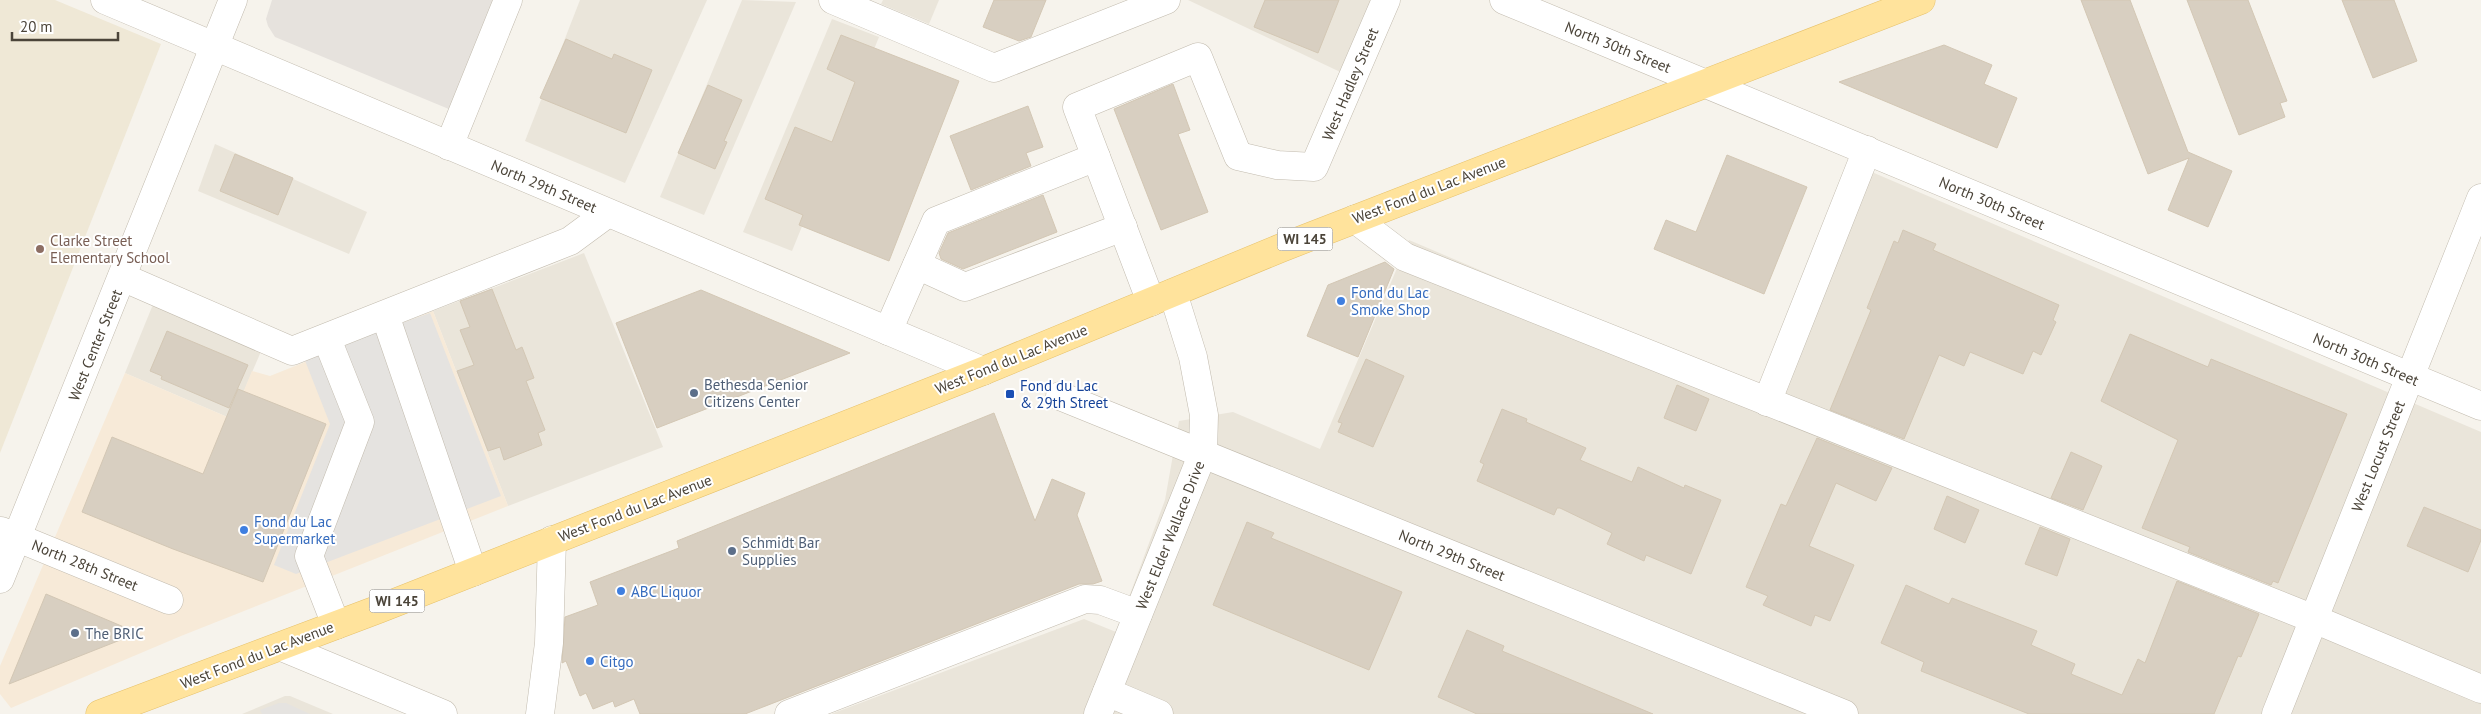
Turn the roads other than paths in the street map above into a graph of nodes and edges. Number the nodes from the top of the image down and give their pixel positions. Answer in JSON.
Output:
{"nodes":[{"id":1,"x":105,"y":0,"type":"edge"},
{"id":2,"x":233,"y":0,"type":"edge"},
{"id":3,"x":508,"y":0,"type":"edge"},
{"id":4,"x":832,"y":0,"type":"edge"},
{"id":5,"x":1166,"y":0,"type":"edge"},
{"id":6,"x":1386,"y":0,"type":"edge"},
{"id":7,"x":1504,"y":0,"type":"edge"},
{"id":8,"x":1921,"y":0,"type":"edge"},
{"id":9,"x":214,"y":46,"type":"junction"},
{"id":10,"x":1705,"y":82,"type":"junction"},
{"id":11,"x":450,"y":146,"type":"junction"},
{"id":12,"x":1867,"y":150,"type":"junction"},
{"id":13,"x":1096,"y":157,"type":"junction"},
{"id":14,"x":1314,"y":167,"type":"joint"},
{"id":15,"x":2481,"y":198,"type":"edge"},
{"id":16,"x":608,"y":213,"type":"junction"},
{"id":17,"x":1355,"y":219,"type":"junction"},
{"id":18,"x":1123,"y":227,"type":"junction"},
{"id":19,"x":917,"y":265,"type":"junction"},
{"id":20,"x":122,"y":277,"type":"junction"},
{"id":21,"x":1162,"y":297,"type":"junction"},
{"id":22,"x":385,"y":315,"type":"junction"},
{"id":23,"x":888,"y":331,"type":"junction"},
{"id":24,"x":327,"y":339,"type":"junction"},
{"id":25,"x":984,"y":371,"type":"junction"},
{"id":26,"x":2410,"y":377,"type":"junction"},
{"id":27,"x":1060,"y":396,"type":"dead end"},
{"id":28,"x":1767,"y":402,"type":"junction"},
{"id":29,"x":2481,"y":406,"type":"edge"},
{"id":30,"x":1202,"y":453,"type":"junction"},
{"id":31,"x":9,"y":534,"type":"edge"},
{"id":32,"x":552,"y":540,"type":"junction"},
{"id":33,"x":473,"y":572,"type":"junction"},
{"id":34,"x":0,"y":579,"type":"edge"},
{"id":35,"x":169,"y":600,"type":"dead end"},
{"id":36,"x":1138,"y":614,"type":"junction"},
{"id":37,"x":2314,"y":619,"type":"junction"},
{"id":38,"x":336,"y":625,"type":"junction"},
{"id":39,"x":282,"y":646,"type":"junction"},
{"id":40,"x":2481,"y":689,"type":"edge"},
{"id":41,"x":1102,"y":703,"type":"edge"},
{"id":42,"x":100,"y":714,"type":"edge"},
{"id":43,"x":443,"y":714,"type":"edge"},
{"id":44,"x":540,"y":714,"type":"edge"},
{"id":45,"x":790,"y":714,"type":"edge"},
{"id":46,"x":1159,"y":714,"type":"edge"},
{"id":47,"x":1844,"y":714,"type":"edge"},
{"id":48,"x":2276,"y":714,"type":"edge"}],
"edges":[{"from":1,"to":9,"type":"street","name":"North 29th Street"},
{"from":2,"to":9,"type":"street","name":"West Center Street"},
{"from":3,"to":11,"type":"street"},
{"from":4,"to":5,"type":"street"},
{"from":6,"to":14,"type":"street","name":"West Hadley Street"},
{"from":7,"to":10,"type":"street","name":"North 30th Street"},
{"from":8,"to":10,"type":"main road","name":"West Fond du Lac Avenue","number":"WI 145"},
{"from":9,"to":11,"type":"street","name":"North 29th Street"},
{"from":9,"to":20,"type":"street","name":"West Center Street"},
{"from":10,"to":12,"type":"street","name":"North 30th Street"},
{"from":10,"to":17,"type":"main road","name":"West Fond du Lac Avenue","number":"WI 145"},
{"from":11,"to":16,"type":"street","name":"North 29th Street"},
{"from":12,"to":26,"type":"street","name":"North 30th Street"},
{"from":12,"to":28,"type":"street"},
{"from":13,"to":14,"type":"street","name":"West Elder Wallace Drive"},
{"from":13,"to":18,"type":"street","name":"West Elder Wallace Drive"},
{"from":13,"to":19,"type":"street"},
{"from":15,"to":26,"type":"street","name":"West Locust Street"},
{"from":16,"to":22,"type":"street"},
{"from":16,"to":23,"type":"street","name":"North 29th Street"},
{"from":17,"to":21,"type":"main road","name":"West Fond du Lac Avenue","number":"WI 145"},
{"from":17,"to":28,"type":"street"},
{"from":18,"to":19,"type":"street"},
{"from":18,"to":21,"type":"street","name":"West Elder Wallace Drive"},
{"from":19,"to":23,"type":"street"},
{"from":20,"to":24,"type":"street"},
{"from":20,"to":31,"type":"street","name":"West Center Street"},
{"from":21,"to":25,"type":"main road","name":"West Fond du Lac Avenue","number":"WI 145"},
{"from":21,"to":30,"type":"street","name":"West Elder Wallace Drive"},
{"from":22,"to":24,"type":"street"},
{"from":22,"to":33,"type":"street"},
{"from":23,"to":25,"type":"street","name":"North 29th Street"},
{"from":24,"to":38,"type":"street"},
{"from":25,"to":32,"type":"main road","name":"West Fond du Lac Avenue","number":"WI 145"},
{"from":26,"to":29,"type":"street","name":"North 30th Street"},
{"from":26,"to":37,"type":"street","name":"West Locust Street"},
{"from":27,"to":30,"type":"street","name":"North 29th Street"},
{"from":28,"to":37,"type":"street"},
{"from":30,"to":36,"type":"street","name":"West Elder Wallace Drive"},
{"from":30,"to":47,"type":"street","name":"North 29th Street"},
{"from":31,"to":34,"type":"street","name":"West Center Street"},
{"from":31,"to":35,"type":"street","name":"North 28th Street"},
{"from":32,"to":33,"type":"main road","name":"West Fond du Lac Avenue","number":"WI 145"},
{"from":32,"to":44,"type":"street"},
{"from":33,"to":38,"type":"main road","name":"West Fond du Lac Avenue","number":"WI 145"},
{"from":36,"to":41,"type":"street","name":"West Elder Wallace Drive"},
{"from":36,"to":45,"type":"street"},
{"from":37,"to":40,"type":"street"},
{"from":37,"to":48,"type":"street","name":"West Locust Street"},
{"from":38,"to":39,"type":"main road","name":"West Fond du Lac Avenue","number":"WI 145"},
{"from":39,"to":42,"type":"main road","name":"West Fond du Lac Avenue","number":"WI 145"},
{"from":39,"to":43,"type":"street"},
{"from":41,"to":46,"type":"street"}]}
